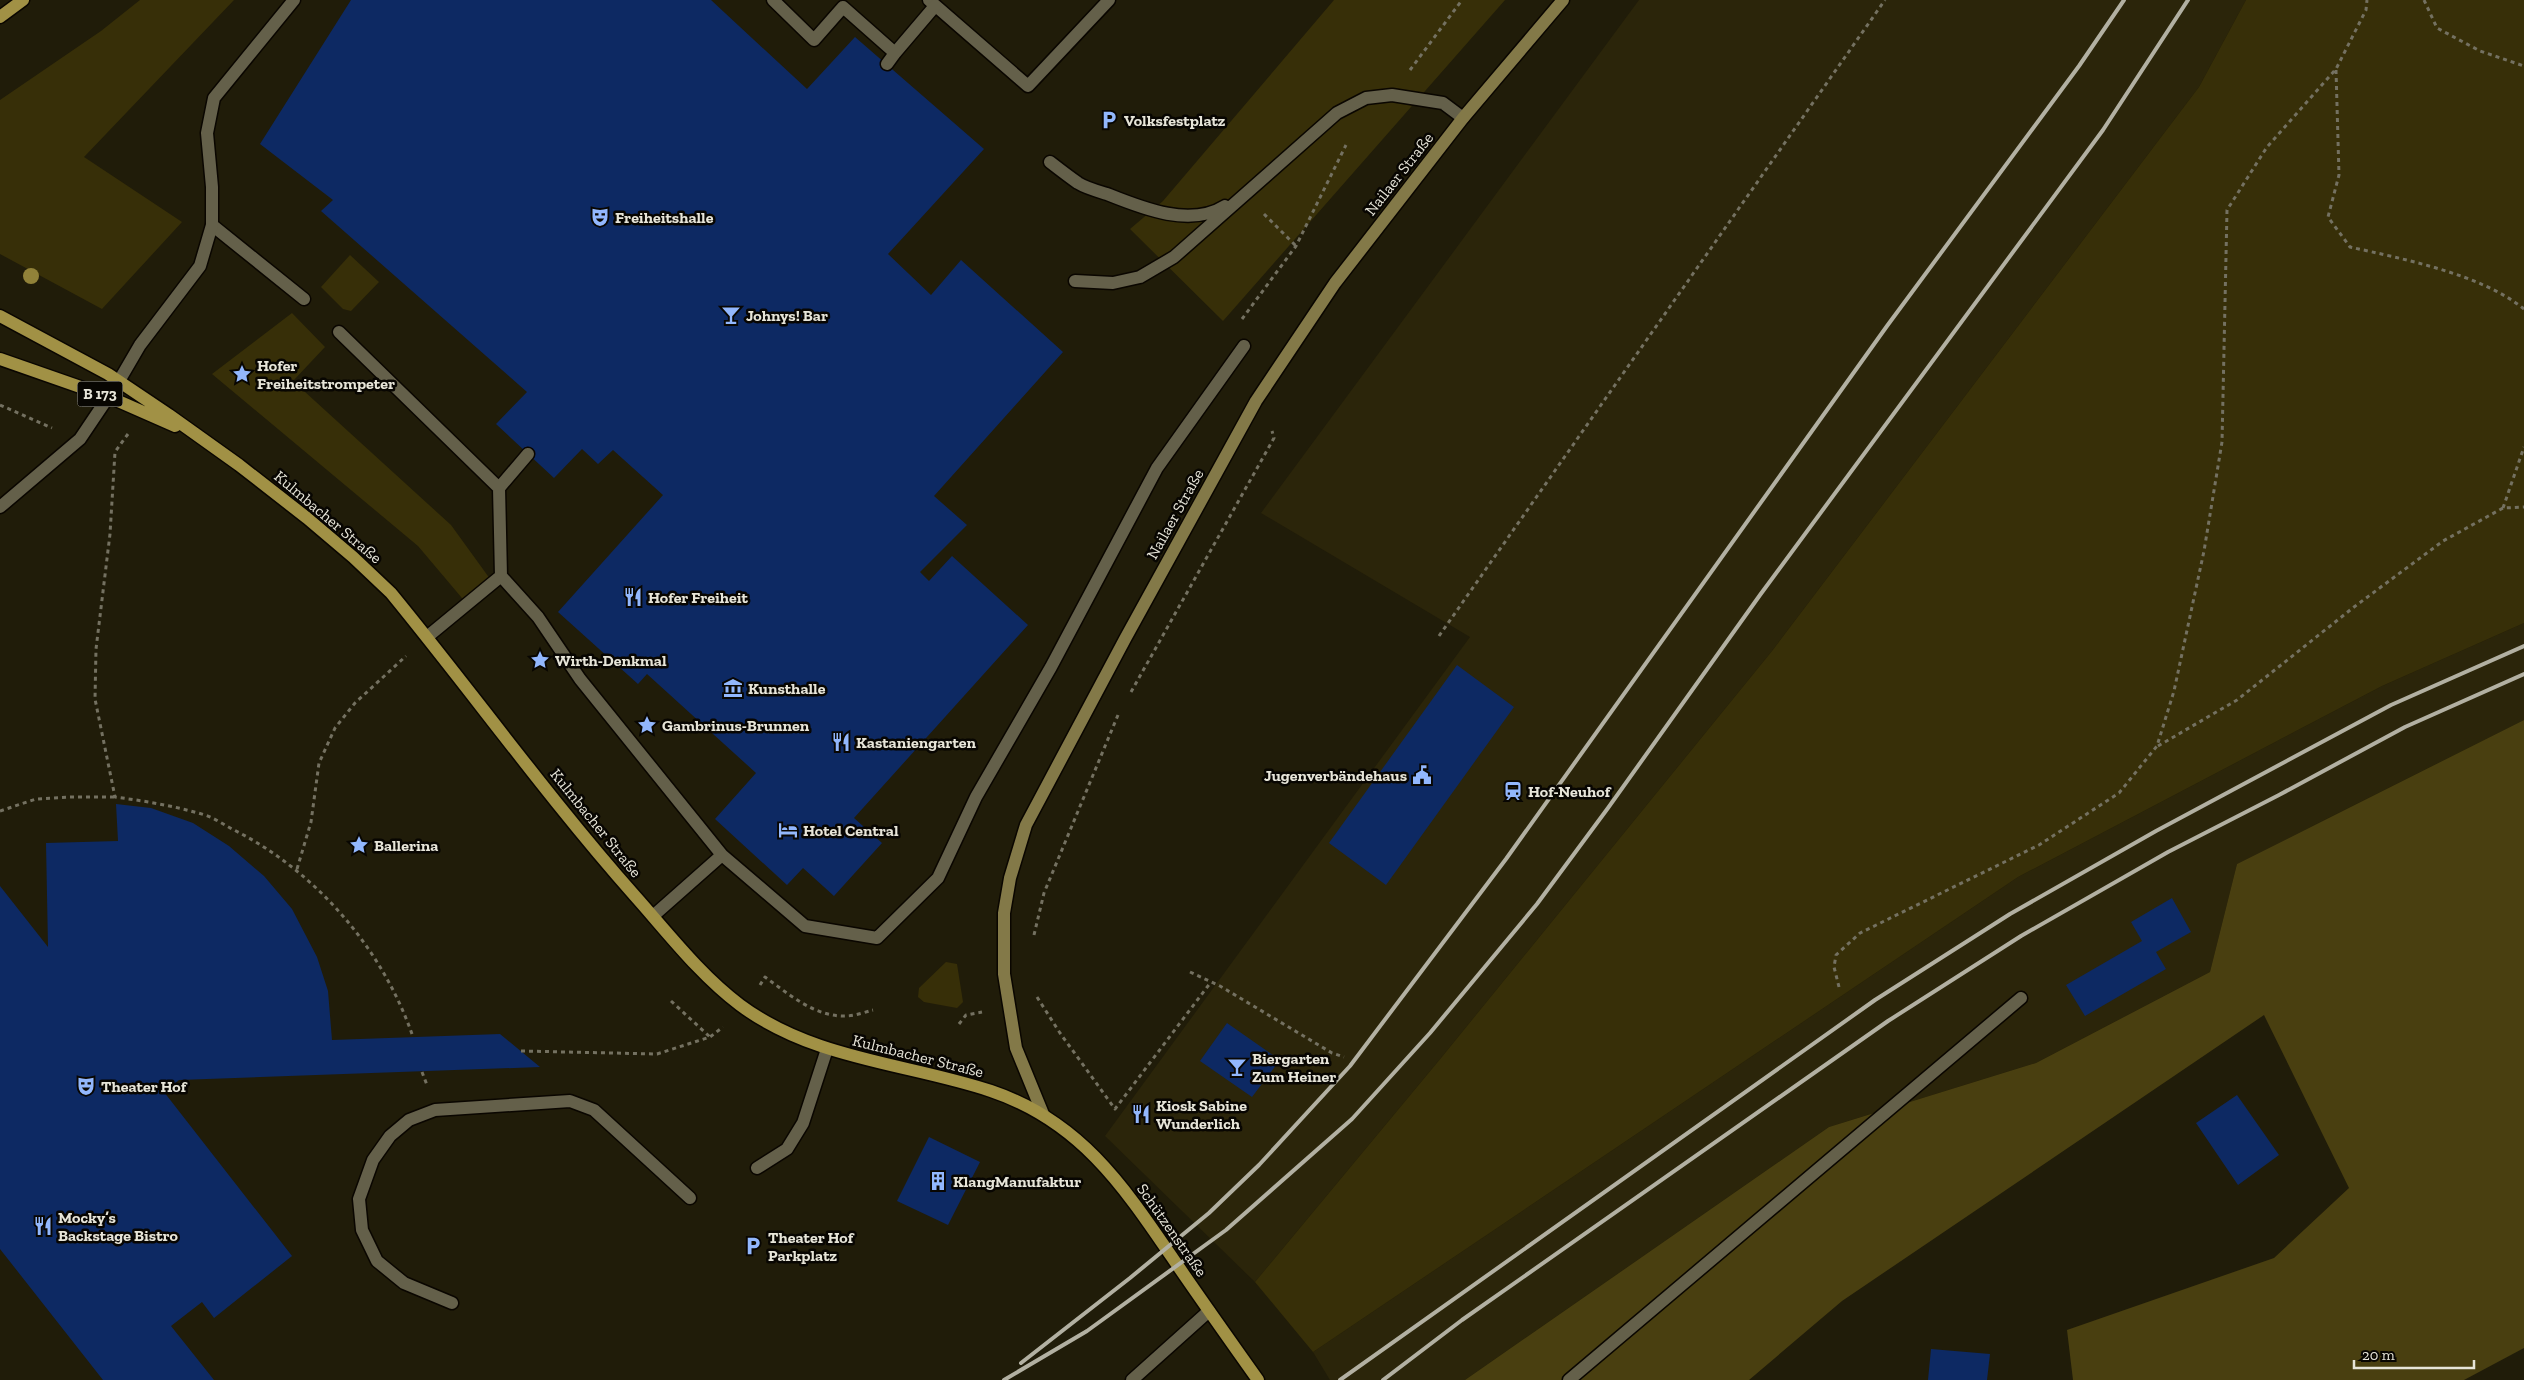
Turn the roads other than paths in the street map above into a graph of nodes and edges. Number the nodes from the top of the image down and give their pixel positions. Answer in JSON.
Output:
{"nodes":[{"id":1,"x":23,"y":0,"type":"edge"},
{"id":2,"x":294,"y":0,"type":"edge"},
{"id":3,"x":772,"y":0,"type":"edge"},
{"id":4,"x":1109,"y":0,"type":"edge"},
{"id":5,"x":1563,"y":0,"type":"edge"},
{"id":6,"x":932,"y":3,"type":"edge"},
{"id":7,"x":0,"y":17,"type":"edge"},
{"id":8,"x":895,"y":53,"type":"junction"},
{"id":9,"x":887,"y":64,"type":"dead end"},
{"id":10,"x":1463,"y":118,"type":"junction"},
{"id":11,"x":1050,"y":162,"type":"dead end"},
{"id":12,"x":1244,"y":194,"type":"junction"},
{"id":13,"x":212,"y":225,"type":"junction"},
{"id":14,"x":1075,"y":281,"type":"dead end"},
{"id":15,"x":304,"y":299,"type":"dead end"},
{"id":16,"x":0,"y":316,"type":"edge"},
{"id":17,"x":339,"y":332,"type":"dead end"},
{"id":18,"x":1244,"y":346,"type":"dead end"},
{"id":19,"x":0,"y":359,"type":"edge"},
{"id":20,"x":119,"y":381,"type":"junction"},
{"id":21,"x":109,"y":397,"type":"junction"},
{"id":22,"x":198,"y":436,"type":"junction"},
{"id":23,"x":528,"y":454,"type":"dead end"},
{"id":24,"x":499,"y":488,"type":"junction"},
{"id":25,"x":0,"y":507,"type":"edge"},
{"id":26,"x":501,"y":576,"type":"junction"},
{"id":27,"x":427,"y":638,"type":"junction"},
{"id":28,"x":722,"y":855,"type":"junction"},
{"id":29,"x":653,"y":916,"type":"junction"},
{"id":30,"x":2021,"y":998,"type":"dead end"},
{"id":31,"x":827,"y":1049,"type":"junction"},
{"id":32,"x":1043,"y":1114,"type":"junction"},
{"id":33,"x":757,"y":1168,"type":"dead end"},
{"id":34,"x":690,"y":1198,"type":"dead end"},
{"id":35,"x":452,"y":1303,"type":"dead end"},
{"id":36,"x":1209,"y":1311,"type":"junction"},
{"id":37,"x":1132,"y":1380,"type":"edge"},
{"id":38,"x":1258,"y":1380,"type":"edge"},
{"id":39,"x":1569,"y":1380,"type":"edge"}],
"edges":[{"from":1,"to":7,"type":"main road"},
{"from":2,"to":13,"type":"street"},
{"from":3,"to":8,"type":"street"},
{"from":4,"to":6,"type":"street"},
{"from":5,"to":10,"type":"street","name":"Nailaer Straße"},
{"from":6,"to":8,"type":"street"},
{"from":8,"to":9,"type":"street"},
{"from":10,"to":12,"type":"street"},
{"from":10,"to":32,"type":"street","name":"Nailaer Straße"},
{"from":11,"to":12,"type":"street"},
{"from":12,"to":14,"type":"street"},
{"from":13,"to":15,"type":"street"},
{"from":13,"to":20,"type":"street"},
{"from":16,"to":20,"type":"main road","name":"Kulmbacher Straße"},
{"from":17,"to":24,"type":"street"},
{"from":18,"to":28,"type":"street"},
{"from":19,"to":21,"type":"main road","name":"Kulmbacher Straße","number":"B 173"},
{"from":20,"to":21,"type":"street"},
{"from":20,"to":22,"type":"main road","name":"Kulmbacher Straße"},
{"from":21,"to":22,"type":"main road","name":"Kulmbacher Straße","number":"B 173"},
{"from":21,"to":25,"type":"street"},
{"from":22,"to":27,"type":"main road","name":"Kulmbacher Straße"},
{"from":23,"to":24,"type":"street"},
{"from":24,"to":26,"type":"street"},
{"from":26,"to":27,"type":"street"},
{"from":26,"to":28,"type":"street"},
{"from":27,"to":29,"type":"main road","name":"Kulmbacher Straße"},
{"from":28,"to":29,"type":"street"},
{"from":29,"to":31,"type":"main road","name":"Kulmbacher Straße"},
{"from":30,"to":39,"type":"street"},
{"from":31,"to":32,"type":"main road","name":"Kulmbacher Straße"},
{"from":31,"to":33,"type":"street"},
{"from":32,"to":36,"type":"main road","name":"Schützenstraße"},
{"from":34,"to":35,"type":"street"},
{"from":36,"to":37,"type":"street"},
{"from":36,"to":38,"type":"main road","name":"Schützenstraße"}]}
